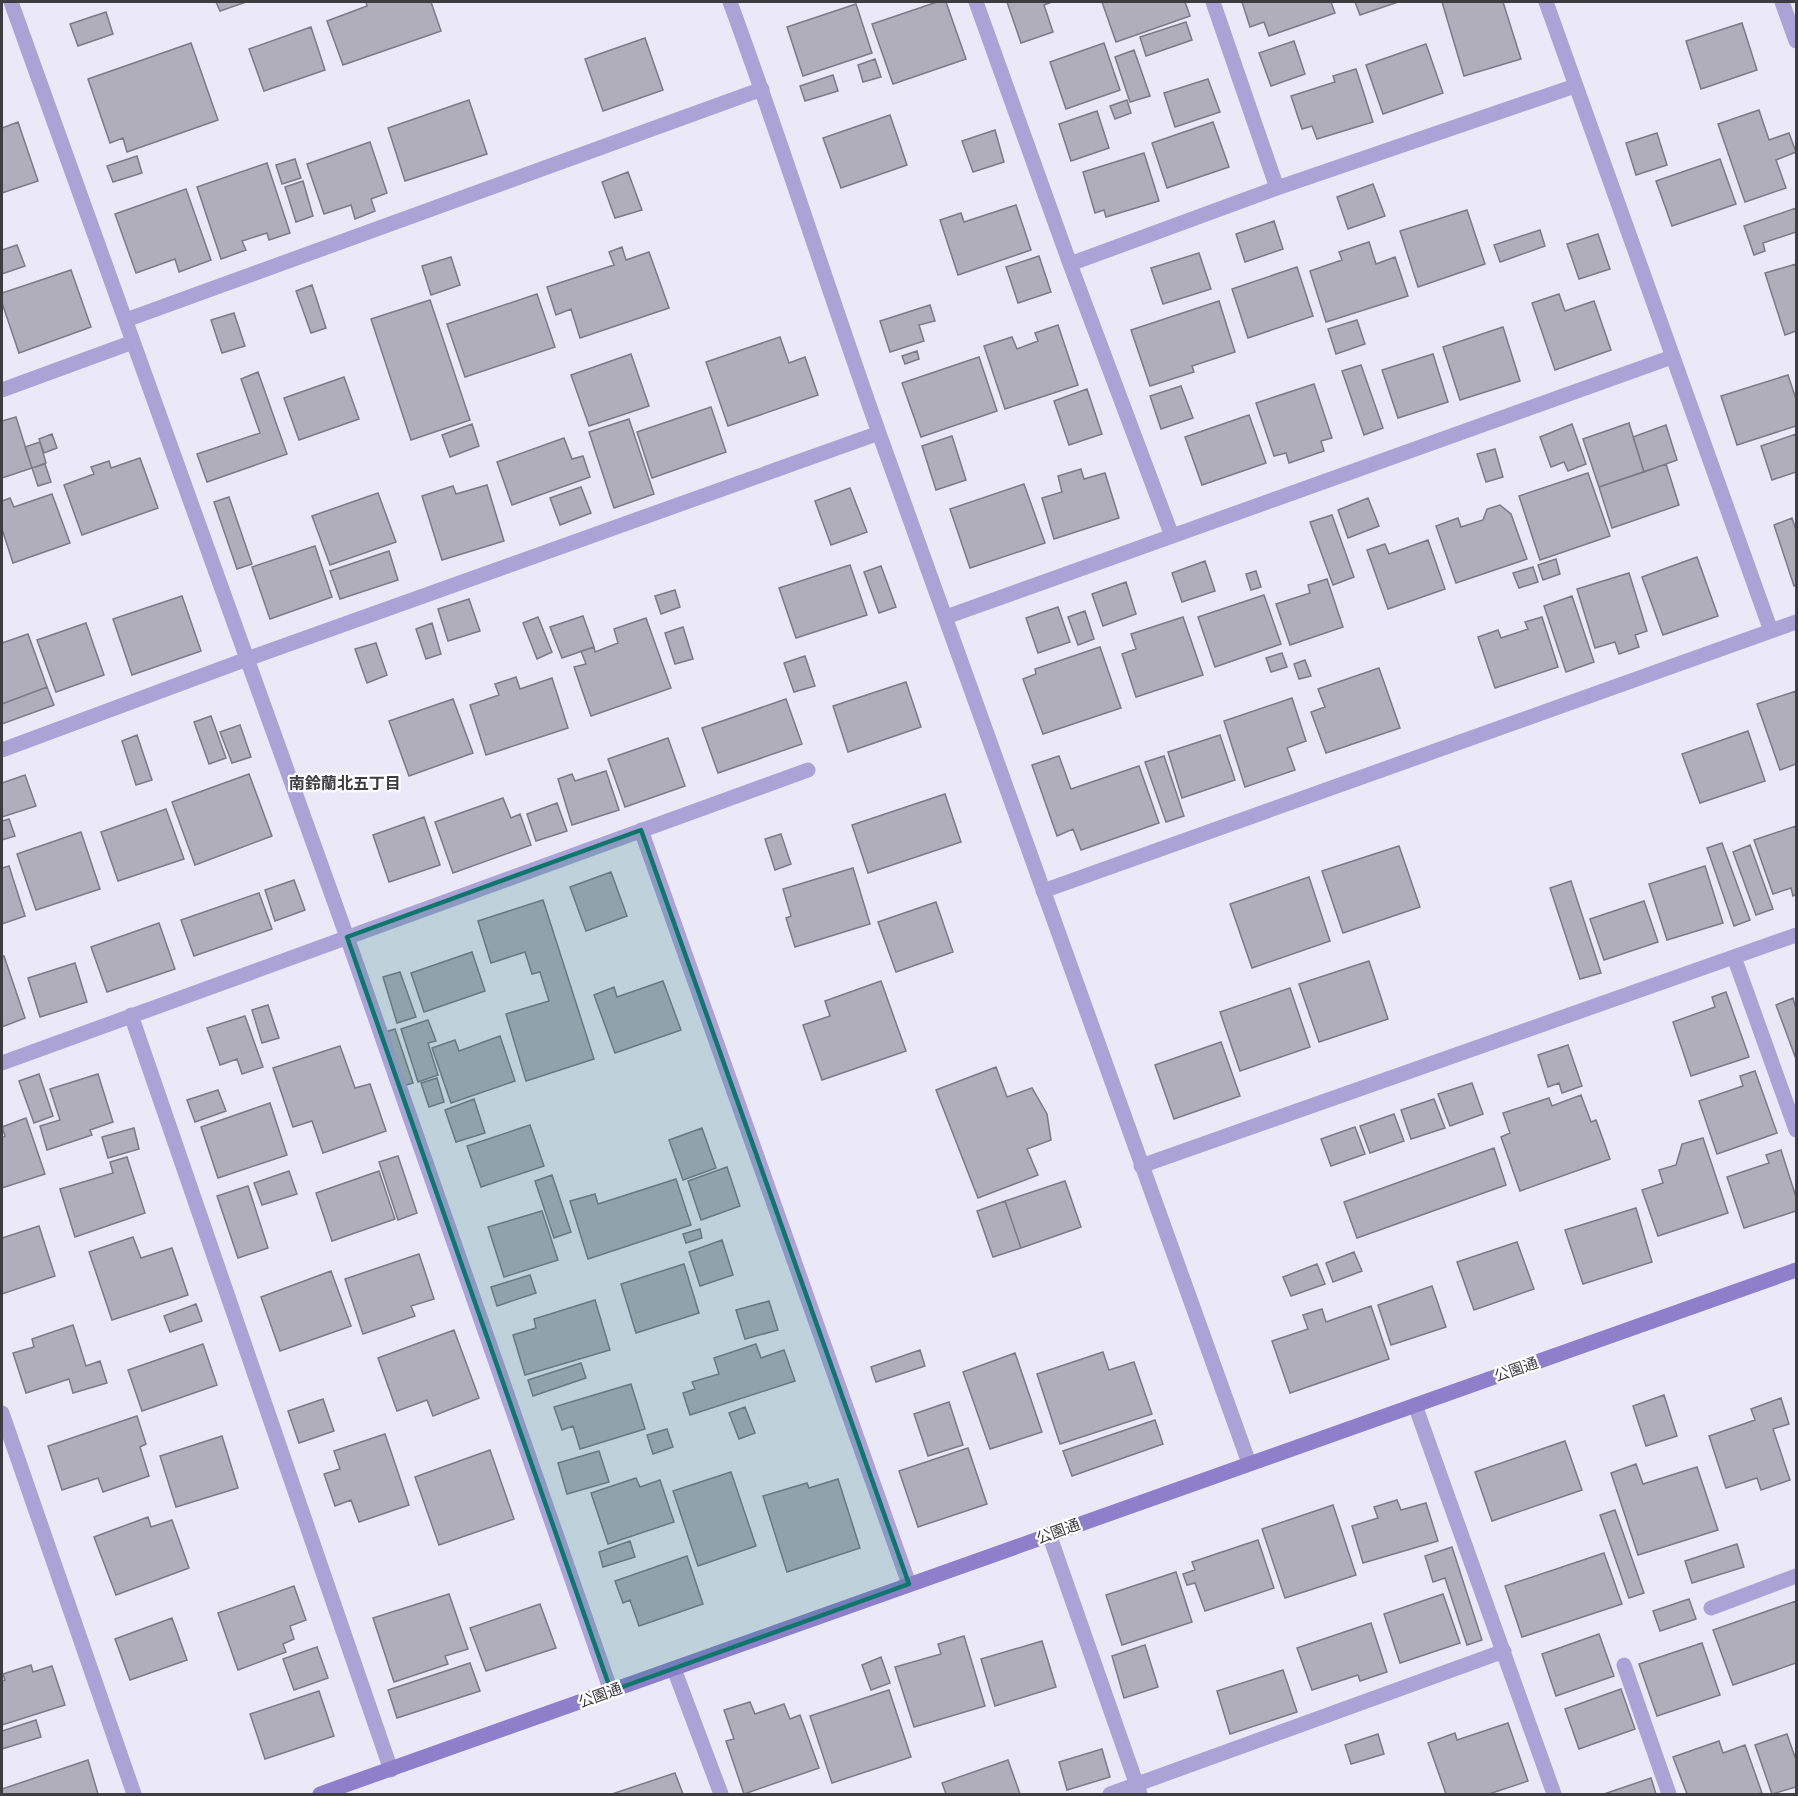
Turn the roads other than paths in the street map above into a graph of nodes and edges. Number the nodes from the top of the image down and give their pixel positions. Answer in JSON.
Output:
{"nodes":[{"id":1,"x":11,"y":2,"type":"edge"},
{"id":2,"x":730,"y":2,"type":"edge"},
{"id":3,"x":976,"y":2,"type":"edge"},
{"id":4,"x":1213,"y":2,"type":"edge"},
{"id":5,"x":1546,"y":2,"type":"edge"},
{"id":6,"x":1782,"y":2,"type":"edge"},
{"id":7,"x":1797,"y":41,"type":"edge"},
{"id":8,"x":1575,"y":86,"type":"junction"},
{"id":9,"x":762,"y":89,"type":"junction"},
{"id":10,"x":1277,"y":188,"type":"junction"},
{"id":11,"x":1070,"y":264,"type":"junction"},
{"id":12,"x":126,"y":320,"type":"junction"},
{"id":13,"x":133,"y":342,"type":"junction"},
{"id":14,"x":1672,"y":357,"type":"junction"},
{"id":15,"x":2,"y":390,"type":"edge"},
{"id":16,"x":879,"y":433,"type":"junction"},
{"id":17,"x":1172,"y":536,"type":"junction"},
{"id":18,"x":946,"y":617,"type":"junction"},
{"id":19,"x":1797,"y":622,"type":"edge"},
{"id":20,"x":1771,"y":631,"type":"junction"},
{"id":21,"x":247,"y":658,"type":"junction"},
{"id":22,"x":2,"y":750,"type":"edge"},
{"id":23,"x":808,"y":770,"type":"dead end"},
{"id":24,"x":641,"y":830,"type":"junction"},
{"id":25,"x":1043,"y":891,"type":"junction"},
{"id":26,"x":1797,"y":935,"type":"edge"},
{"id":27,"x":347,"y":937,"type":"junction"},
{"id":28,"x":1734,"y":957,"type":"junction"},
{"id":29,"x":131,"y":1015,"type":"junction"},
{"id":30,"x":2,"y":1063,"type":"edge"},
{"id":31,"x":1797,"y":1130,"type":"edge"},
{"id":32,"x":1141,"y":1166,"type":"junction"},
{"id":33,"x":1797,"y":1270,"type":"edge"},
{"id":34,"x":1415,"y":1405,"type":"junction"},
{"id":35,"x":2,"y":1413,"type":"edge"},
{"id":36,"x":1250,"y":1463,"type":"junction"},
{"id":37,"x":1049,"y":1534,"type":"junction"},
{"id":38,"x":1797,"y":1575,"type":"edge"},
{"id":39,"x":909,"y":1584,"type":"junction"},
{"id":40,"x":1711,"y":1608,"type":"dead end"},
{"id":41,"x":1503,"y":1651,"type":"junction"},
{"id":42,"x":1624,"y":1665,"type":"dead end"},
{"id":43,"x":674,"y":1669,"type":"junction"},
{"id":44,"x":611,"y":1691,"type":"junction"},
{"id":45,"x":391,"y":1770,"type":"junction"},
{"id":46,"x":1138,"y":1790,"type":"edge"},
{"id":47,"x":134,"y":1794,"type":"edge"},
{"id":48,"x":320,"y":1794,"type":"edge"},
{"id":49,"x":721,"y":1794,"type":"edge"},
{"id":50,"x":1110,"y":1794,"type":"edge"},
{"id":51,"x":1554,"y":1794,"type":"edge"},
{"id":52,"x":1669,"y":1794,"type":"edge"}],
"edges":[{"from":1,"to":12,"type":"street"},
{"from":2,"to":9,"type":"street"},
{"from":3,"to":11,"type":"street"},
{"from":4,"to":10,"type":"street"},
{"from":5,"to":8,"type":"street"},
{"from":6,"to":7,"type":"street"},
{"from":8,"to":10,"type":"street"},
{"from":8,"to":14,"type":"street"},
{"from":9,"to":12,"type":"street"},
{"from":9,"to":16,"type":"street"},
{"from":10,"to":11,"type":"street"},
{"from":11,"to":17,"type":"street"},
{"from":12,"to":13,"type":"street"},
{"from":13,"to":15,"type":"street"},
{"from":13,"to":21,"type":"street"},
{"from":14,"to":17,"type":"street"},
{"from":14,"to":20,"type":"street"},
{"from":16,"to":18,"type":"street"},
{"from":16,"to":21,"type":"street"},
{"from":17,"to":18,"type":"street"},
{"from":18,"to":25,"type":"street"},
{"from":19,"to":20,"type":"street"},
{"from":20,"to":25,"type":"street"},
{"from":21,"to":22,"type":"street"},
{"from":21,"to":27,"type":"street"},
{"from":23,"to":24,"type":"street"},
{"from":24,"to":27,"type":"street"},
{"from":24,"to":39,"type":"street"},
{"from":25,"to":32,"type":"street"},
{"from":26,"to":28,"type":"street"},
{"from":27,"to":29,"type":"street"},
{"from":27,"to":44,"type":"street"},
{"from":28,"to":31,"type":"street"},
{"from":28,"to":32,"type":"street"},
{"from":29,"to":30,"type":"street"},
{"from":29,"to":45,"type":"street"},
{"from":32,"to":36,"type":"street"},
{"from":33,"to":34,"type":"street","name":"公園通"},
{"from":34,"to":36,"type":"street","name":"公園通"},
{"from":34,"to":41,"type":"street"},
{"from":35,"to":47,"type":"street"},
{"from":36,"to":37,"type":"street","name":"公園通"},
{"from":37,"to":39,"type":"street","name":"公園通"},
{"from":37,"to":46,"type":"street"},
{"from":38,"to":40,"type":"street"},
{"from":39,"to":43,"type":"street","name":"公園通"},
{"from":41,"to":46,"type":"street"},
{"from":41,"to":51,"type":"street"},
{"from":42,"to":52,"type":"street"},
{"from":43,"to":44,"type":"street","name":"公園通"},
{"from":43,"to":49,"type":"street"},
{"from":44,"to":45,"type":"street","name":"公園通"},
{"from":45,"to":48,"type":"street","name":"公園通"},
{"from":46,"to":50,"type":"street"}]}
